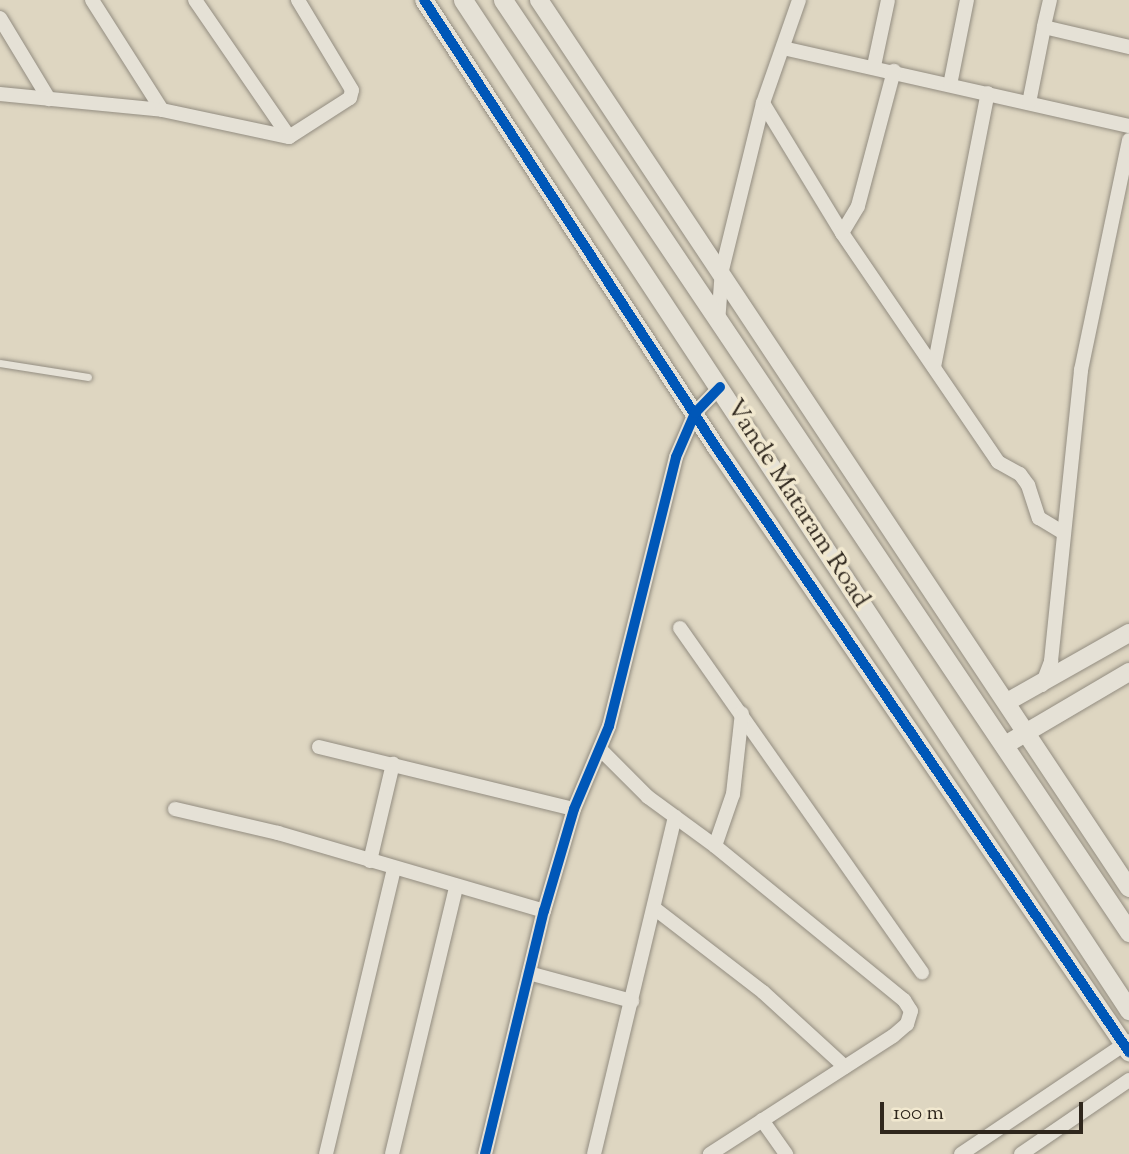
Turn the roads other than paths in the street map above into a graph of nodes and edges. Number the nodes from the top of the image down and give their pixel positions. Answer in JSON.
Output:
{"nodes":[{"id":1,"x":92,"y":0,"type":"edge"},
{"id":2,"x":195,"y":0,"type":"edge"},
{"id":3,"x":298,"y":0,"type":"edge"},
{"id":4,"x":424,"y":0,"type":"edge"},
{"id":5,"x":463,"y":0,"type":"edge"},
{"id":6,"x":503,"y":0,"type":"edge"},
{"id":7,"x":539,"y":0,"type":"edge"},
{"id":8,"x":799,"y":0,"type":"edge"},
{"id":9,"x":888,"y":0,"type":"edge"},
{"id":10,"x":967,"y":0,"type":"edge"},
{"id":11,"x":1050,"y":0,"type":"edge"},
{"id":12,"x":0,"y":18,"type":"edge"},
{"id":13,"x":1044,"y":27,"type":"junction"},
{"id":14,"x":1129,"y":47,"type":"edge"},
{"id":15,"x":783,"y":48,"type":"junction"},
{"id":16,"x":874,"y":66,"type":"junction"},
{"id":17,"x":894,"y":71,"type":"junction"},
{"id":18,"x":950,"y":85,"type":"junction"},
{"id":19,"x":988,"y":93,"type":"junction"},
{"id":20,"x":0,"y":94,"type":"edge"},
{"id":21,"x":49,"y":99,"type":"junction"},
{"id":22,"x":764,"y":103,"type":"junction"},
{"id":23,"x":1029,"y":103,"type":"junction"},
{"id":24,"x":162,"y":110,"type":"junction"},
{"id":25,"x":1129,"y":126,"type":"edge"},
{"id":26,"x":289,"y":137,"type":"junction"},
{"id":27,"x":1129,"y":140,"type":"edge"},
{"id":28,"x":842,"y":233,"type":"junction"},
{"id":29,"x":722,"y":270,"type":"junction"},
{"id":30,"x":717,"y":325,"type":"junction"},
{"id":31,"x":0,"y":363,"type":"edge"},
{"id":32,"x":934,"y":367,"type":"junction"},
{"id":33,"x":88,"y":377,"type":"dead end"},
{"id":34,"x":720,"y":387,"type":"junction"},
{"id":35,"x":695,"y":413,"type":"junction"},
{"id":36,"x":1064,"y":533,"type":"junction"},
{"id":37,"x":680,"y":628,"type":"dead end"},
{"id":38,"x":1129,"y":633,"type":"edge"},
{"id":39,"x":1129,"y":672,"type":"edge"},
{"id":40,"x":1042,"y":685,"type":"junction"},
{"id":41,"x":1007,"y":702,"type":"junction"},
{"id":42,"x":742,"y":713,"type":"junction"},
{"id":43,"x":1026,"y":732,"type":"junction"},
{"id":44,"x":1005,"y":744,"type":"junction"},
{"id":45,"x":319,"y":747,"type":"dead end"},
{"id":46,"x":600,"y":749,"type":"junction"},
{"id":47,"x":393,"y":764,"type":"junction"},
{"id":48,"x":175,"y":809,"type":"dead end"},
{"id":49,"x":574,"y":809,"type":"junction"},
{"id":50,"x":675,"y":817,"type":"junction"},
{"id":51,"x":715,"y":846,"type":"junction"},
{"id":52,"x":370,"y":861,"type":"junction"},
{"id":53,"x":394,"y":868,"type":"junction"},
{"id":54,"x":456,"y":887,"type":"junction"},
{"id":55,"x":1129,"y":888,"type":"edge"},
{"id":56,"x":654,"y":908,"type":"junction"},
{"id":57,"x":544,"y":911,"type":"junction"},
{"id":58,"x":1129,"y":932,"type":"edge"},
{"id":59,"x":922,"y":972,"type":"dead end"},
{"id":60,"x":529,"y":973,"type":"junction"},
{"id":61,"x":632,"y":1001,"type":"junction"},
{"id":62,"x":1129,"y":1010,"type":"edge"},
{"id":63,"x":1127,"y":1046,"type":"edge"},
{"id":64,"x":845,"y":1067,"type":"junction"},
{"id":65,"x":1129,"y":1080,"type":"edge"},
{"id":66,"x":762,"y":1120,"type":"junction"},
{"id":67,"x":326,"y":1154,"type":"edge"},
{"id":68,"x":392,"y":1154,"type":"edge"},
{"id":69,"x":485,"y":1154,"type":"edge"},
{"id":70,"x":594,"y":1154,"type":"edge"},
{"id":71,"x":710,"y":1154,"type":"edge"},
{"id":72,"x":786,"y":1154,"type":"edge"},
{"id":73,"x":961,"y":1154,"type":"edge"},
{"id":74,"x":1021,"y":1154,"type":"edge"}],
"edges":[{"from":1,"to":24,"type":"street"},
{"from":2,"to":26,"type":"street"},
{"from":3,"to":26,"type":"street"},
{"from":4,"to":35,"type":"street"},
{"from":5,"to":34,"type":"main road","name":"Vande Mataram Road"},
{"from":6,"to":30,"type":"main road","name":"Vande Mataram Road"},
{"from":7,"to":29,"type":"street"},
{"from":8,"to":15,"type":"street"},
{"from":9,"to":16,"type":"street"},
{"from":10,"to":18,"type":"street"},
{"from":11,"to":13,"type":"street"},
{"from":12,"to":21,"type":"street"},
{"from":13,"to":14,"type":"street"},
{"from":13,"to":23,"type":"street"},
{"from":15,"to":16,"type":"street"},
{"from":15,"to":22,"type":"street"},
{"from":16,"to":17,"type":"street"},
{"from":17,"to":18,"type":"street"},
{"from":17,"to":28,"type":"street"},
{"from":18,"to":19,"type":"street"},
{"from":19,"to":23,"type":"street"},
{"from":19,"to":32,"type":"street"},
{"from":20,"to":21,"type":"street"},
{"from":21,"to":24,"type":"street"},
{"from":22,"to":28,"type":"street"},
{"from":22,"to":29,"type":"street"},
{"from":23,"to":25,"type":"street"},
{"from":24,"to":26,"type":"street"},
{"from":27,"to":36,"type":"street"},
{"from":28,"to":32,"type":"street"},
{"from":29,"to":30,"type":"street"},
{"from":29,"to":41,"type":"street"},
{"from":30,"to":44,"type":"main road","name":"Vande Mataram Road"},
{"from":31,"to":33,"type":"lane"},
{"from":32,"to":36,"type":"street"},
{"from":34,"to":35,"type":"street"},
{"from":34,"to":62,"type":"main road","name":"Vande Mataram Road"},
{"from":35,"to":46,"type":"street"},
{"from":35,"to":63,"type":"street"},
{"from":36,"to":40,"type":"street"},
{"from":37,"to":42,"type":"street"},
{"from":38,"to":40,"type":"street"},
{"from":39,"to":43,"type":"street"},
{"from":40,"to":41,"type":"street"},
{"from":41,"to":43,"type":"street"},
{"from":42,"to":51,"type":"street"},
{"from":42,"to":59,"type":"street"},
{"from":43,"to":44,"type":"street"},
{"from":43,"to":55,"type":"street"},
{"from":44,"to":58,"type":"main road","name":"Vande Mataram Road"},
{"from":45,"to":47,"type":"street"},
{"from":46,"to":49,"type":"street"},
{"from":46,"to":50,"type":"street"},
{"from":47,"to":49,"type":"street"},
{"from":47,"to":52,"type":"street"},
{"from":48,"to":52,"type":"street"},
{"from":49,"to":57,"type":"street"},
{"from":50,"to":51,"type":"street"},
{"from":50,"to":56,"type":"street"},
{"from":51,"to":64,"type":"street"},
{"from":52,"to":53,"type":"street"},
{"from":53,"to":54,"type":"street"},
{"from":53,"to":67,"type":"street"},
{"from":54,"to":57,"type":"street"},
{"from":54,"to":68,"type":"street"},
{"from":56,"to":61,"type":"street"},
{"from":56,"to":64,"type":"street"},
{"from":57,"to":60,"type":"street"},
{"from":60,"to":61,"type":"street"},
{"from":60,"to":69,"type":"street"},
{"from":61,"to":70,"type":"street"},
{"from":63,"to":73,"type":"street"},
{"from":64,"to":66,"type":"street"},
{"from":65,"to":74,"type":"street"},
{"from":66,"to":71,"type":"street"},
{"from":66,"to":72,"type":"street"}]}
